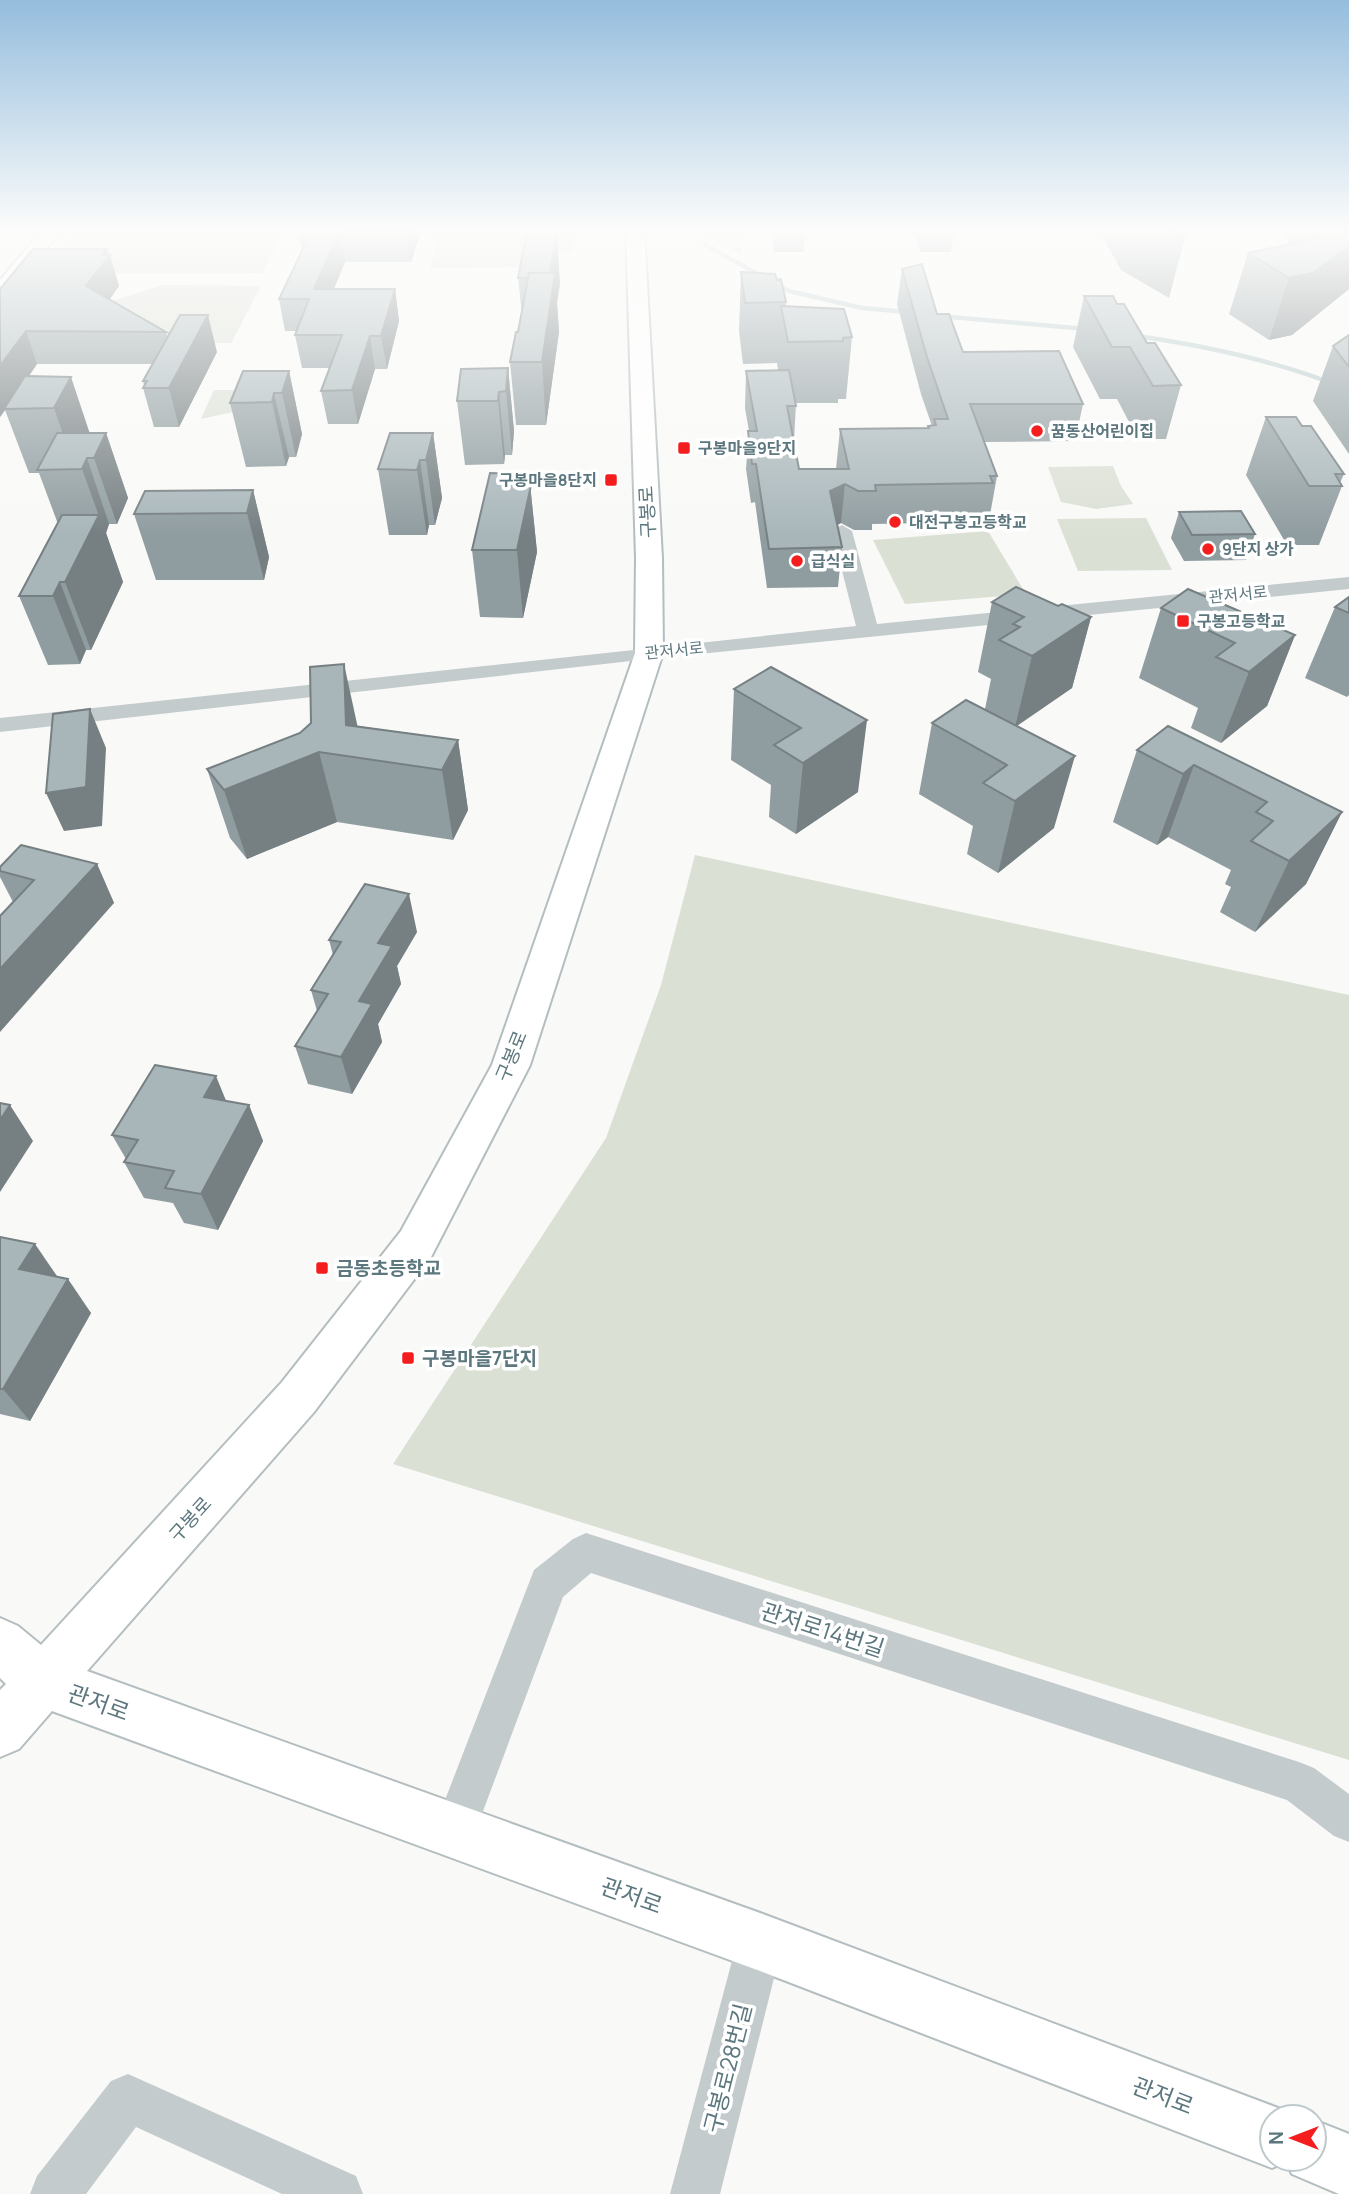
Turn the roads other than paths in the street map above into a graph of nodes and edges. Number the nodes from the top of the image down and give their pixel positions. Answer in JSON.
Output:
{"nodes":[{"id":1,"x":639,"y":330,"type":"edge"},
{"id":2,"x":842,"y":531,"type":"edge"},
{"id":3,"x":1349,"y":583,"type":"edge"},
{"id":4,"x":868,"y":631,"type":"junction"},
{"id":5,"x":649,"y":653,"type":"junction"},
{"id":6,"x":0,"y":725,"type":"edge"},
{"id":7,"x":0,"y":1644,"type":"edge"},
{"id":8,"x":44,"y":1682,"type":"junction"},
{"id":9,"x":0,"y":1730,"type":"edge"},
{"id":10,"x":1349,"y":1821,"type":"edge"},
{"id":11,"x":454,"y":1831,"type":"junction"},
{"id":12,"x":760,"y":1942,"type":"junction"},
{"id":13,"x":1258,"y":2131,"type":"edge"},
{"id":14,"x":1328,"y":2158,"type":"edge"},
{"id":15,"x":1349,"y":2166,"type":"edge"},
{"id":16,"x":55,"y":2194,"type":"edge"},
{"id":17,"x":338,"y":2194,"type":"edge"},
{"id":18,"x":695,"y":2194,"type":"edge"}],
"edges":[{"from":1,"to":5,"type":"street","name":"구봉로"},
{"from":2,"to":4,"type":"street"},
{"from":3,"to":4,"type":"street","name":"관저서로"},
{"from":4,"to":5,"type":"street","name":"관저서로"},
{"from":5,"to":6,"type":"street","name":"관저서로"},
{"from":5,"to":8,"type":"street","name":"구봉로"},
{"from":7,"to":8,"type":"street","name":"관저로"},
{"from":8,"to":9,"type":"street","name":"구봉로"},
{"from":8,"to":11,"type":"street","name":"관저로"},
{"from":10,"to":11,"type":"street","name":"관저로14번길"},
{"from":11,"to":12,"type":"street","name":"관저로"},
{"from":12,"to":13,"type":"street","name":"관저로"},
{"from":12,"to":18,"type":"street","name":"구봉로28번길"},
{"from":14,"to":15,"type":"street"},
{"from":16,"to":17,"type":"street"}]}
